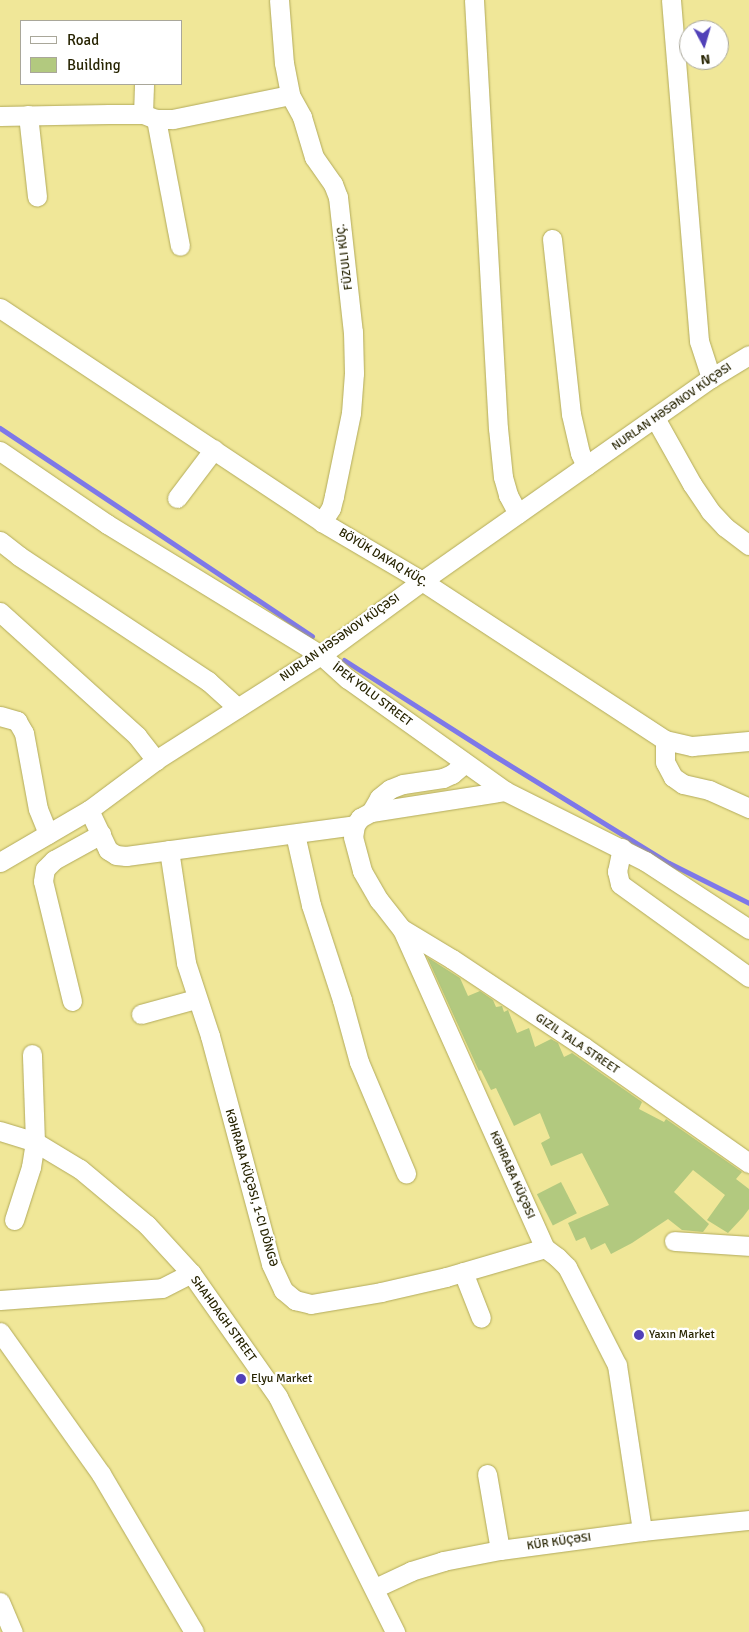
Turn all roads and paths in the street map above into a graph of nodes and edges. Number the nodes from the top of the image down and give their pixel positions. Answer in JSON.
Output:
{"nodes":[{"id":1,"x":279,"y":0,"type":"edge"},
{"id":2,"x":474,"y":0,"type":"edge"},
{"id":3,"x":671,"y":0,"type":"edge"},
{"id":4,"x":144,"y":85,"type":"edge"},
{"id":5,"x":290,"y":96,"type":"junction"},
{"id":6,"x":0,"y":116,"type":"edge"},
{"id":7,"x":28,"y":116,"type":"junction"},
{"id":8,"x":150,"y":117,"type":"junction"},
{"id":9,"x":37,"y":197,"type":"dead end"},
{"id":10,"x":552,"y":239,"type":"dead end"},
{"id":11,"x":180,"y":246,"type":"dead end"},
{"id":12,"x":0,"y":308,"type":"edge"},
{"id":13,"x":749,"y":355,"type":"edge"},
{"id":14,"x":711,"y":378,"type":"junction"},
{"id":15,"x":655,"y":418,"type":"junction"},
{"id":16,"x":214,"y":450,"type":"junction"},
{"id":17,"x":0,"y":451,"type":"edge"},
{"id":18,"x":586,"y":466,"type":"junction"},
{"id":19,"x":177,"y":498,"type":"dead end"},
{"id":20,"x":518,"y":514,"type":"junction"},
{"id":21,"x":322,"y":522,"type":"junction"},
{"id":22,"x":0,"y":541,"type":"edge"},
{"id":23,"x":749,"y":546,"type":"edge"},
{"id":24,"x":422,"y":581,"type":"junction"},
{"id":25,"x":0,"y":612,"type":"edge"},
{"id":26,"x":321,"y":655,"type":"junction"},
{"id":27,"x":238,"y":708,"type":"junction"},
{"id":28,"x":0,"y":716,"type":"edge"},
{"id":29,"x":665,"y":740,"type":"junction"},
{"id":30,"x":749,"y":741,"type":"edge"},
{"id":31,"x":156,"y":760,"type":"junction"},
{"id":32,"x":465,"y":763,"type":"junction"},
{"id":33,"x":505,"y":791,"type":"junction"},
{"id":34,"x":749,"y":808,"type":"edge"},
{"id":35,"x":89,"y":810,"type":"junction"},
{"id":36,"x":371,"y":812,"type":"junction"},
{"id":37,"x":354,"y":826,"type":"junction"},
{"id":38,"x":48,"y":834,"type":"junction"},
{"id":39,"x":101,"y":834,"type":"junction"},
{"id":40,"x":295,"y":834,"type":"junction"},
{"id":41,"x":622,"y":848,"type":"junction"},
{"id":42,"x":168,"y":850,"type":"junction"},
{"id":43,"x":0,"y":862,"type":"edge"},
{"id":44,"x":402,"y":929,"type":"junction"},
{"id":45,"x":749,"y":929,"type":"edge"},
{"id":46,"x":749,"y":977,"type":"edge"},
{"id":47,"x":196,"y":999,"type":"junction"},
{"id":48,"x":72,"y":1001,"type":"dead end"},
{"id":49,"x":141,"y":1014,"type":"dead end"},
{"id":50,"x":32,"y":1054,"type":"dead end"},
{"id":51,"x":0,"y":1130,"type":"edge"},
{"id":52,"x":35,"y":1142,"type":"junction"},
{"id":53,"x":749,"y":1162,"type":"edge"},
{"id":54,"x":406,"y":1173,"type":"dead end"},
{"id":55,"x":14,"y":1220,"type":"dead end"},
{"id":56,"x":674,"y":1242,"type":"dead end"},
{"id":57,"x":749,"y":1246,"type":"edge"},
{"id":58,"x":545,"y":1248,"type":"junction"},
{"id":59,"x":463,"y":1272,"type":"junction"},
{"id":60,"x":191,"y":1273,"type":"junction"},
{"id":61,"x":0,"y":1300,"type":"edge"},
{"id":62,"x":481,"y":1318,"type":"dead end"},
{"id":63,"x":0,"y":1332,"type":"edge"},
{"id":64,"x":487,"y":1474,"type":"dead end"},
{"id":65,"x":749,"y":1520,"type":"edge"},
{"id":66,"x":642,"y":1531,"type":"junction"},
{"id":67,"x":500,"y":1550,"type":"junction"},
{"id":68,"x":375,"y":1588,"type":"junction"},
{"id":69,"x":0,"y":1602,"type":"edge"},
{"id":70,"x":13,"y":1632,"type":"edge"},
{"id":71,"x":194,"y":1632,"type":"edge"},
{"id":72,"x":395,"y":1632,"type":"edge"}],
"edges":[{"from":1,"to":5,"type":"street","name":"FÜZULI KÜÇ."},
{"from":2,"to":20,"type":"street"},
{"from":3,"to":14,"type":"street"},
{"from":4,"to":8,"type":"street"},
{"from":5,"to":8,"type":"street"},
{"from":5,"to":21,"type":"street","name":"FÜZULI KÜÇ."},
{"from":6,"to":7,"type":"street"},
{"from":7,"to":8,"type":"street"},
{"from":7,"to":9,"type":"street"},
{"from":8,"to":11,"type":"street"},
{"from":10,"to":18,"type":"street"},
{"from":12,"to":16,"type":"street","name":"BÖYÜK DAYAQ KÜÇ."},
{"from":13,"to":14,"type":"street","name":"NURLAN HƏSƏNOV KÜÇƏSI"},
{"from":14,"to":15,"type":"street","name":"NURLAN HƏSƏNOV KÜÇƏSI"},
{"from":15,"to":18,"type":"street","name":"NURLAN HƏSƏNOV KÜÇƏSI"},
{"from":15,"to":23,"type":"street"},
{"from":16,"to":19,"type":"street"},
{"from":16,"to":21,"type":"street","name":"BÖYÜK DAYAQ KÜÇ."},
{"from":17,"to":26,"type":"street","name":"İPEK YOLU STREET"},
{"from":18,"to":20,"type":"street","name":"NURLAN HƏSƏNOV KÜÇƏSI"},
{"from":20,"to":24,"type":"street","name":"NURLAN HƏSƏNOV KÜÇƏSI"},
{"from":21,"to":24,"type":"street","name":"BÖYÜK DAYAQ KÜÇ."},
{"from":22,"to":27,"type":"street"},
{"from":24,"to":26,"type":"street","name":"NURLAN HƏSƏNOV KÜÇƏSI"},
{"from":24,"to":29,"type":"street","name":"BÖYÜK DAYAQ KÜÇ."},
{"from":25,"to":31,"type":"street"},
{"from":26,"to":27,"type":"street","name":"NURLAN HƏSƏNOV KÜÇƏSI"},
{"from":26,"to":32,"type":"street","name":"İPEK YOLU STREET"},
{"from":27,"to":31,"type":"street","name":"NURLAN HƏSƏNOV KÜÇƏSI"},
{"from":28,"to":38,"type":"street"},
{"from":29,"to":30,"type":"street"},
{"from":29,"to":34,"type":"street"},
{"from":31,"to":35,"type":"street","name":"NURLAN HƏSƏNOV KÜÇƏSI"},
{"from":32,"to":33,"type":"street","name":"İPEK YOLU STREET"},
{"from":32,"to":36,"type":"street"},
{"from":33,"to":36,"type":"street"},
{"from":33,"to":41,"type":"street","name":"İPEK YOLU STREET"},
{"from":35,"to":38,"type":"street","name":"NURLAN HƏSƏNOV KÜÇƏSI"},
{"from":35,"to":39,"type":"street"},
{"from":36,"to":37,"type":"street"},
{"from":37,"to":40,"type":"street"},
{"from":37,"to":44,"type":"street","name":"KƏHRABA KÜÇƏSI"},
{"from":38,"to":43,"type":"street","name":"NURLAN HƏSƏNOV KÜÇƏSI"},
{"from":39,"to":42,"type":"street"},
{"from":39,"to":48,"type":"street"},
{"from":40,"to":42,"type":"street"},
{"from":40,"to":54,"type":"street"},
{"from":41,"to":45,"type":"street","name":"İPEK YOLU STREET"},
{"from":41,"to":46,"type":"street"},
{"from":42,"to":47,"type":"street","name":"KƏHRABA KÜÇƏSI, 1-CI DÖNGƏ"},
{"from":44,"to":53,"type":"street","name":"GIZIL TALA STREET"},
{"from":44,"to":58,"type":"street","name":"KƏHRABA KÜÇƏSI"},
{"from":47,"to":49,"type":"street"},
{"from":47,"to":59,"type":"street","name":"KƏHRABA KÜÇƏSI, 1-CI DÖNGƏ"},
{"from":50,"to":52,"type":"street"},
{"from":51,"to":52,"type":"street","name":"SHAHDAGH STREET"},
{"from":52,"to":55,"type":"street"},
{"from":52,"to":60,"type":"street","name":"SHAHDAGH STREET"},
{"from":56,"to":57,"type":"street"},
{"from":58,"to":59,"type":"street","name":"KƏHRABA KÜÇƏSI, 1-CI DÖNGƏ"},
{"from":58,"to":66,"type":"street","name":"KƏHRABA KÜÇƏSI"},
{"from":59,"to":62,"type":"street"},
{"from":60,"to":61,"type":"street"},
{"from":60,"to":68,"type":"street","name":"SHAHDAGH STREET"},
{"from":63,"to":71,"type":"street"},
{"from":64,"to":67,"type":"street"},
{"from":65,"to":66,"type":"street","name":"KÜR KÜÇƏSI"},
{"from":66,"to":67,"type":"street","name":"KÜR KÜÇƏSI"},
{"from":67,"to":68,"type":"street","name":"KÜR KÜÇƏSI"},
{"from":68,"to":72,"type":"street","name":"SHAHDAGH STREET"},
{"from":69,"to":70,"type":"street"}]}
